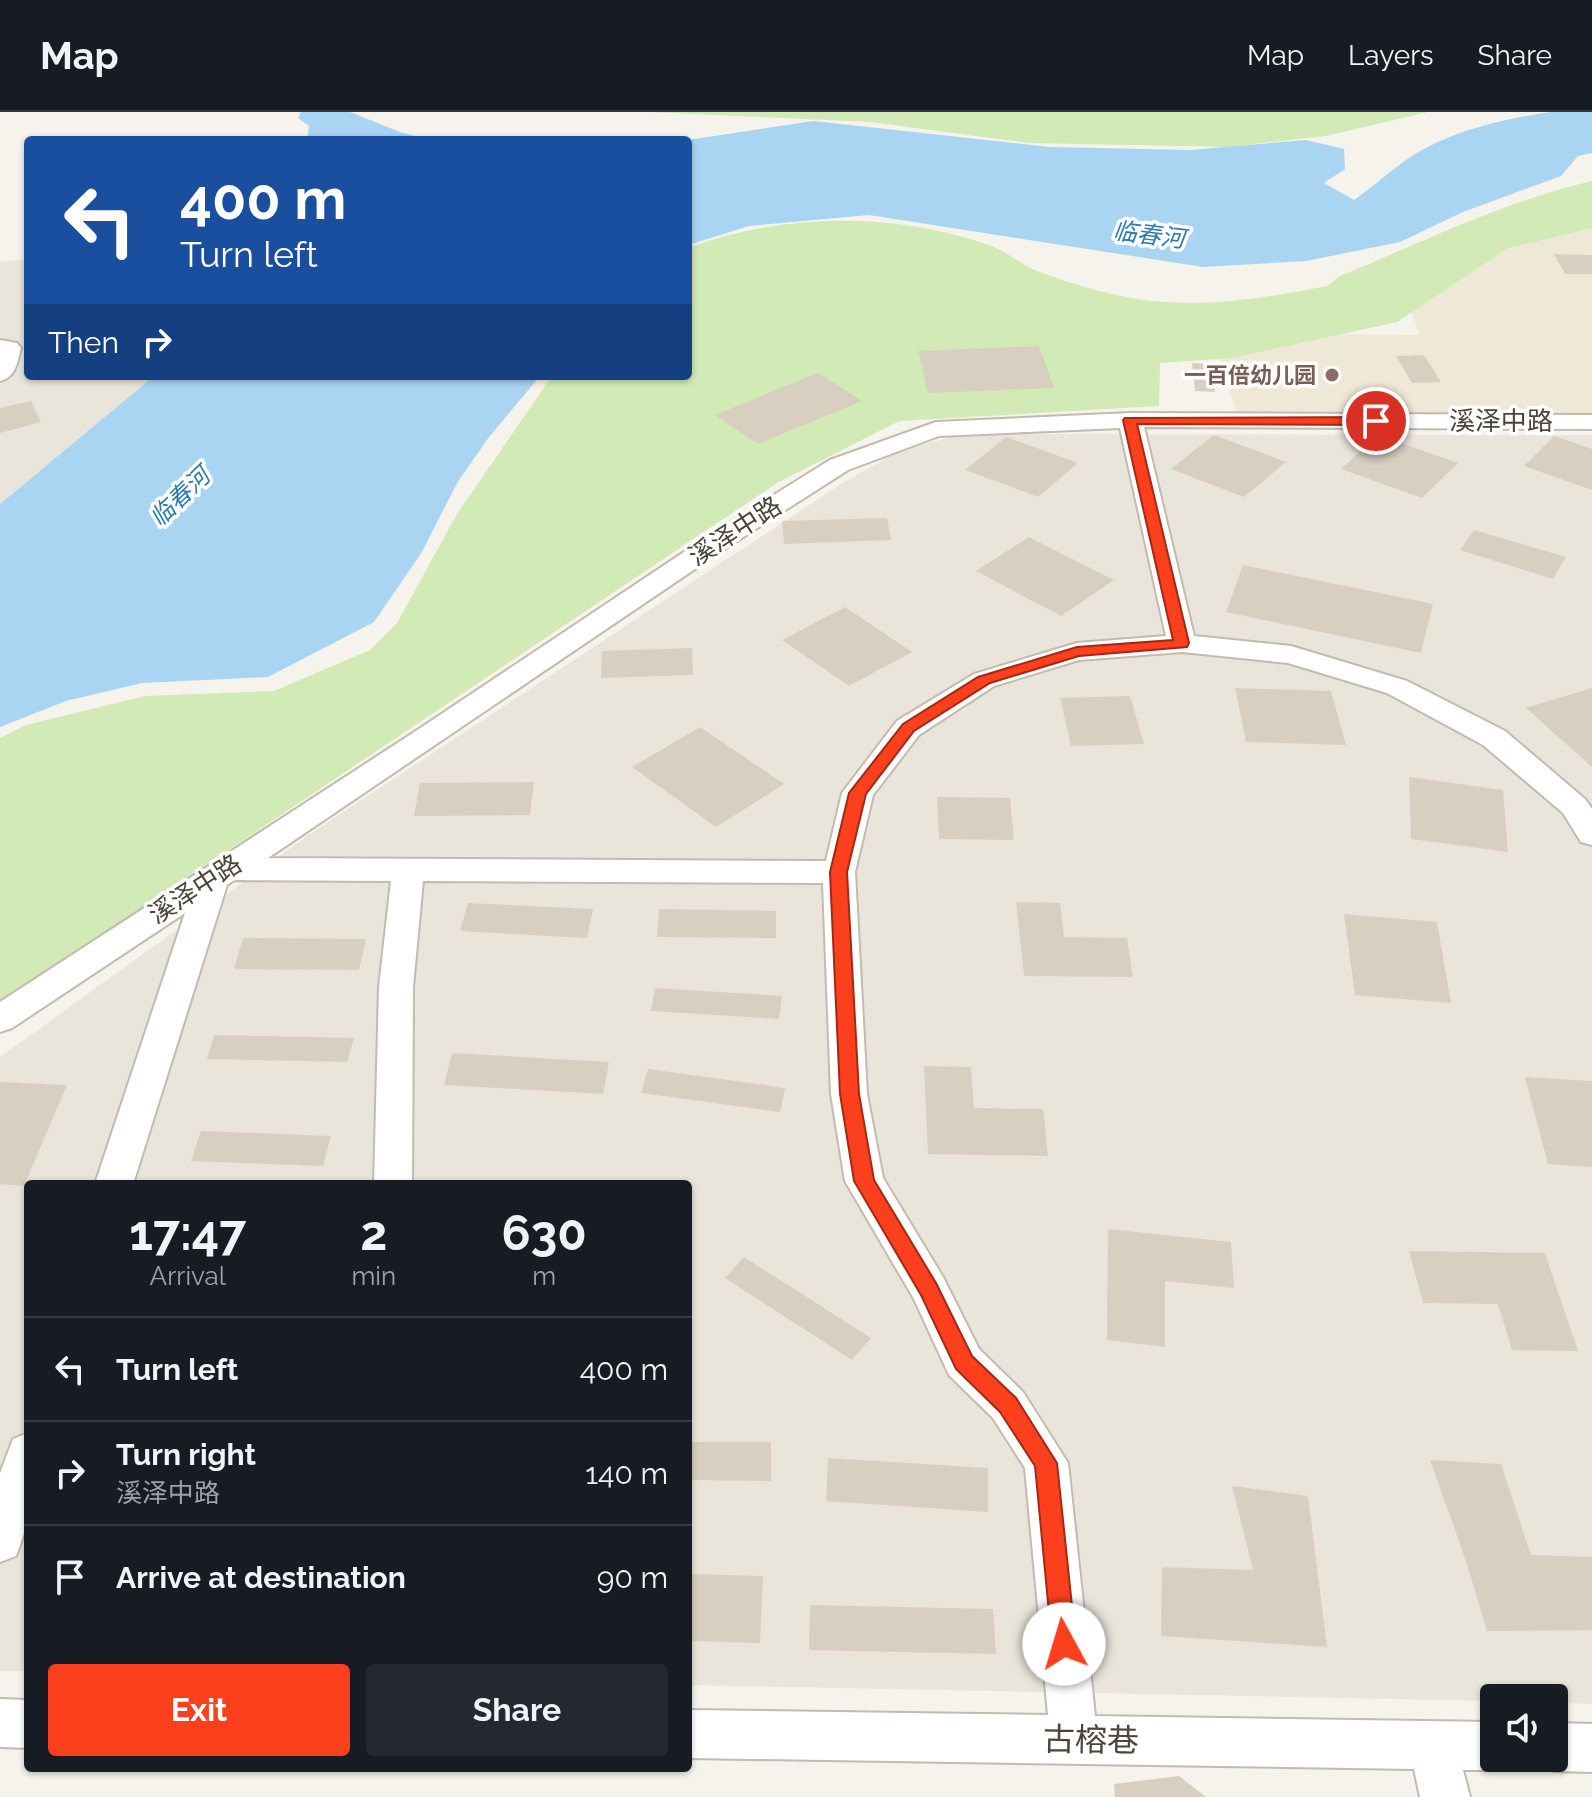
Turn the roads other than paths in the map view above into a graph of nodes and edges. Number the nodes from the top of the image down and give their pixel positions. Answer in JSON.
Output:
{"nodes":[{"id":1,"x":0,"y":347,"type":"edge"},
{"id":2,"x":0,"y":374,"type":"edge"},
{"id":3,"x":1130,"y":420,"type":"junction"},
{"id":4,"x":1592,"y":422,"type":"edge"},
{"id":5,"x":1182,"y":643,"type":"junction"},
{"id":6,"x":1592,"y":834,"type":"edge"},
{"id":7,"x":408,"y":870,"type":"junction"},
{"id":8,"x":839,"y":872,"type":"junction"},
{"id":9,"x":219,"y":873,"type":"junction"},
{"id":10,"x":0,"y":1019,"type":"edge"},
{"id":11,"x":115,"y":1180,"type":"edge"},
{"id":12,"x":393,"y":1180,"type":"edge"},
{"id":13,"x":24,"y":1466,"type":"edge"},
{"id":14,"x":0,"y":1541,"type":"edge"},
{"id":15,"x":0,"y":1723,"type":"edge"},
{"id":16,"x":24,"y":1724,"type":"edge"},
{"id":17,"x":692,"y":1734,"type":"edge"},
{"id":18,"x":1074,"y":1740,"type":"junction"},
{"id":19,"x":1433,"y":1745,"type":"junction"},
{"id":20,"x":1480,"y":1746,"type":"edge"},
{"id":21,"x":1568,"y":1747,"type":"edge"},
{"id":22,"x":1592,"y":1748,"type":"edge"},
{"id":23,"x":1445,"y":1797,"type":"edge"}],
"edges":[{"from":1,"to":2,"type":"street"},
{"from":3,"to":4,"type":"street","name":"溪泽中路"},
{"from":3,"to":5,"type":"street"},
{"from":3,"to":9,"type":"street","name":"溪泽中路"},
{"from":5,"to":6,"type":"street"},
{"from":5,"to":8,"type":"street"},
{"from":7,"to":8,"type":"street"},
{"from":7,"to":9,"type":"street"},
{"from":7,"to":12,"type":"street"},
{"from":8,"to":18,"type":"street"},
{"from":9,"to":10,"type":"street","name":"溪泽中路"},
{"from":9,"to":11,"type":"street"},
{"from":13,"to":14,"type":"street"},
{"from":15,"to":16,"type":"street"},
{"from":17,"to":18,"type":"street","name":"古榕巷"},
{"from":18,"to":19,"type":"street","name":"古榕巷"},
{"from":19,"to":20,"type":"street","name":"古榕巷"},
{"from":19,"to":23,"type":"street"},
{"from":21,"to":22,"type":"street"}]}
